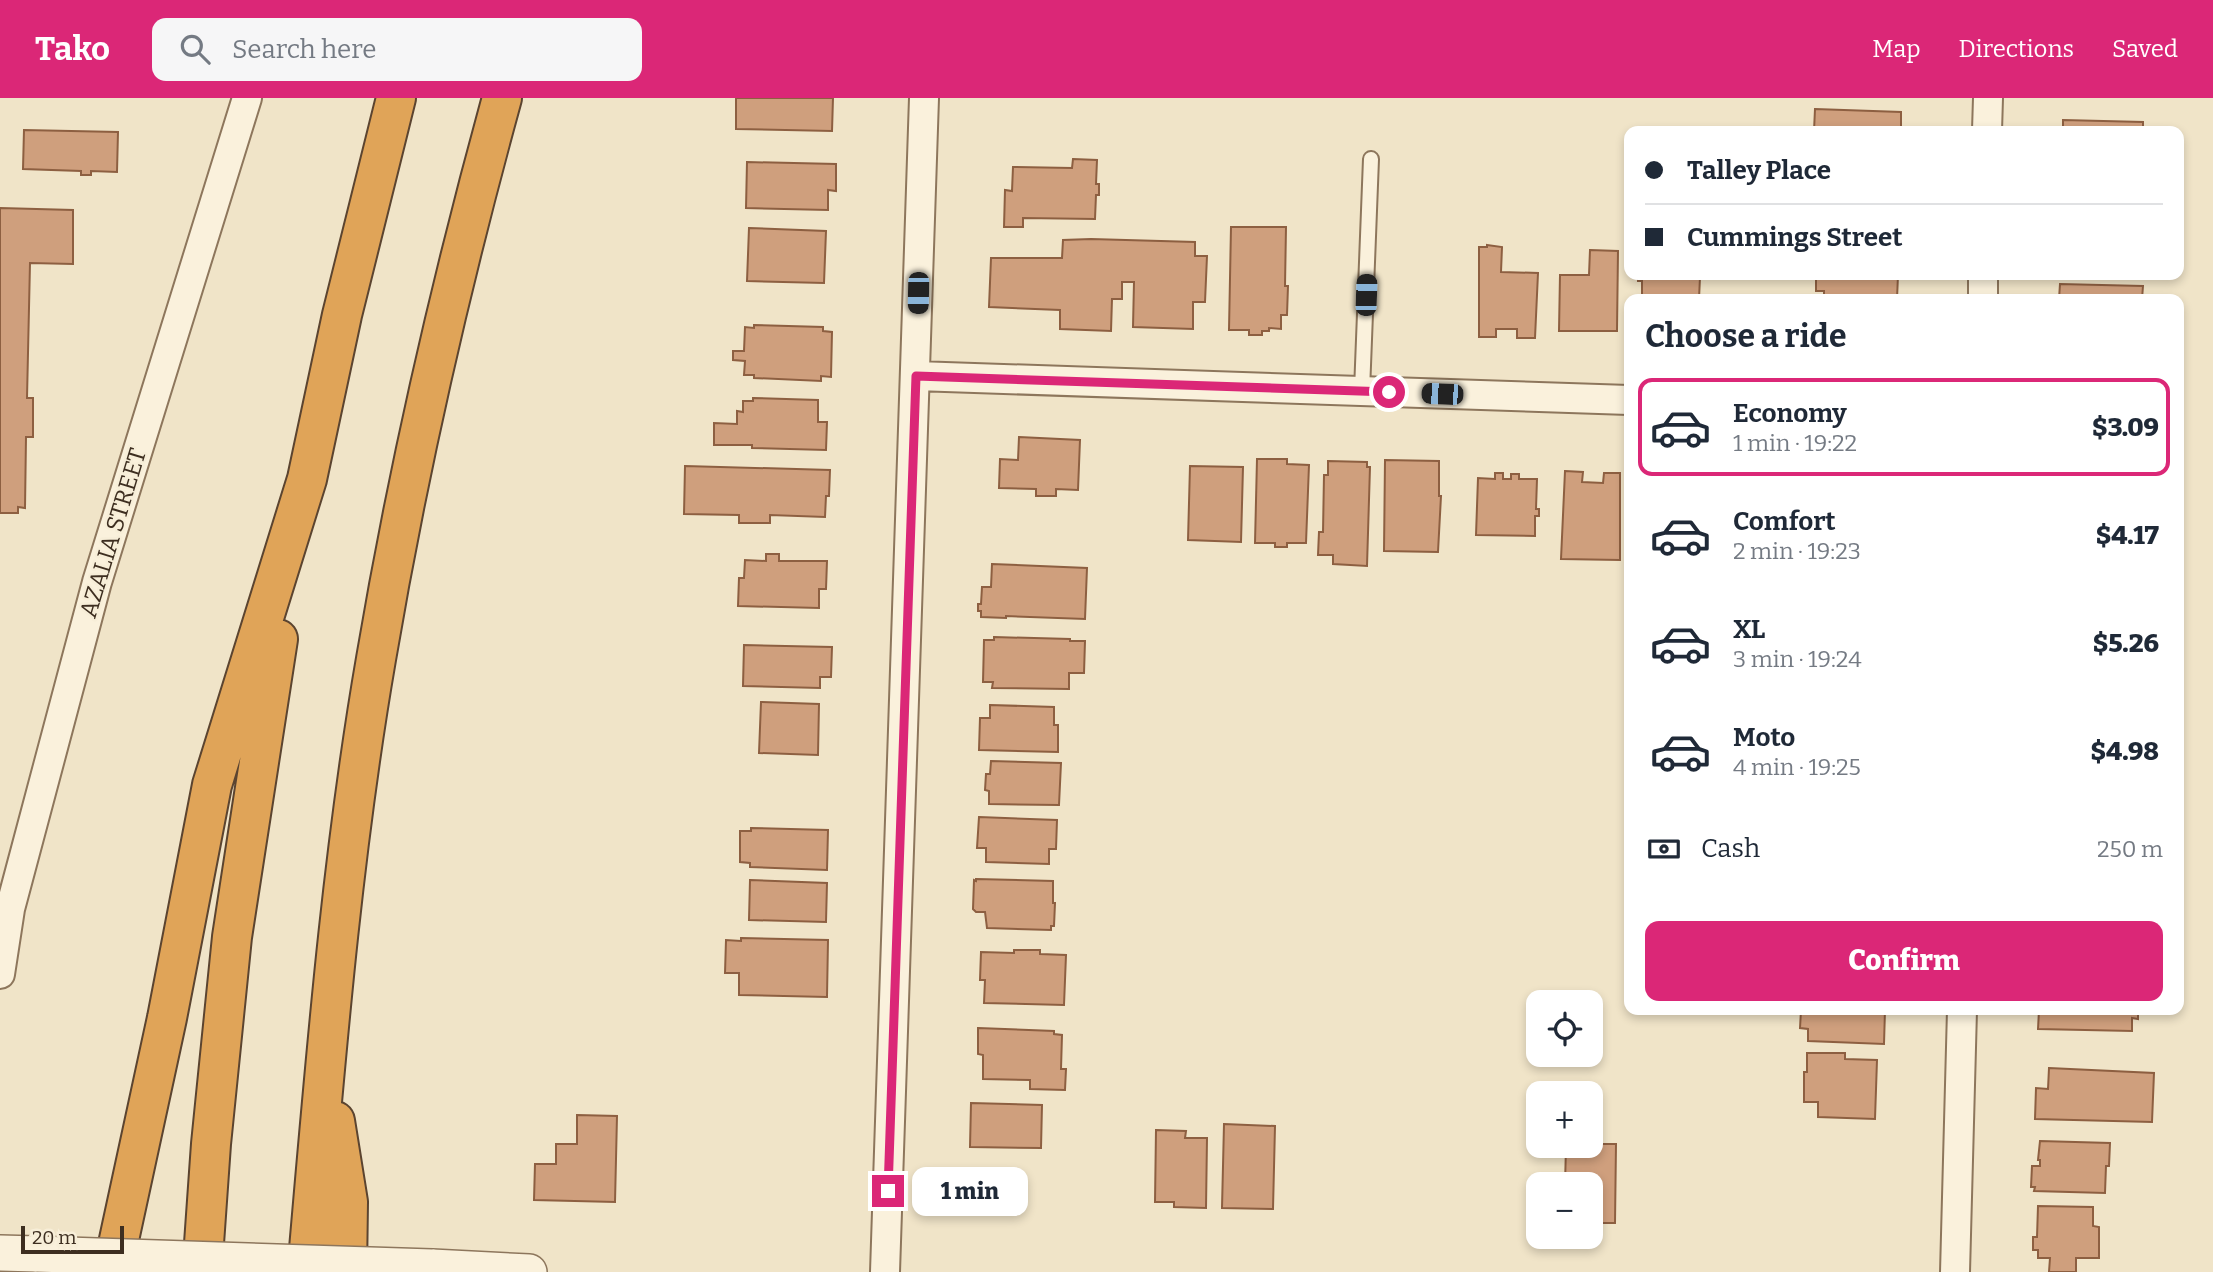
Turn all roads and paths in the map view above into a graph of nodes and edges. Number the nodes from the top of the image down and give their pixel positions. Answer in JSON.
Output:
{"nodes":[{"id":1,"x":247,"y":98,"type":"edge"},
{"id":2,"x":396,"y":98,"type":"edge"},
{"id":3,"x":502,"y":98,"type":"edge"},
{"id":4,"x":923,"y":98,"type":"edge"},
{"id":5,"x":1988,"y":98,"type":"edge"},
{"id":6,"x":1987,"y":126,"type":"edge"},
{"id":7,"x":1371,"y":159,"type":"dead end"},
{"id":8,"x":916,"y":376,"type":"junction"},
{"id":9,"x":1362,"y":391,"type":"junction"},
{"id":10,"x":1624,"y":400,"type":"edge"},
{"id":11,"x":298,"y":509,"type":"junction"},
{"id":12,"x":0,"y":974,"type":"edge"},
{"id":13,"x":1962,"y":1015,"type":"edge"},
{"id":14,"x":326,"y":1063,"type":"junction"},
{"id":15,"x":0,"y":1253,"type":"edge"},
{"id":16,"x":112,"y":1272,"type":"edge"},
{"id":17,"x":202,"y":1272,"type":"edge"},
{"id":18,"x":307,"y":1272,"type":"edge"},
{"id":19,"x":347,"y":1272,"type":"edge"},
{"id":20,"x":529,"y":1272,"type":"edge"},
{"id":21,"x":886,"y":1272,"type":"edge"},
{"id":22,"x":1955,"y":1272,"type":"edge"}],
"edges":[{"from":1,"to":12,"type":"street","name":"AZALIA STREET"},
{"from":2,"to":11,"type":"highway"},
{"from":3,"to":14,"type":"highway"},
{"from":4,"to":8,"type":"street"},
{"from":5,"to":6,"type":"street"},
{"from":7,"to":9,"type":"lane"},
{"from":8,"to":9,"type":"street"},
{"from":8,"to":21,"type":"street"},
{"from":9,"to":10,"type":"street"},
{"from":11,"to":16,"type":"highway"},
{"from":11,"to":17,"type":"highway"},
{"from":13,"to":22,"type":"street"},
{"from":14,"to":18,"type":"highway"},
{"from":14,"to":19,"type":"highway"},
{"from":15,"to":20,"type":"street","bridge":true}]}
